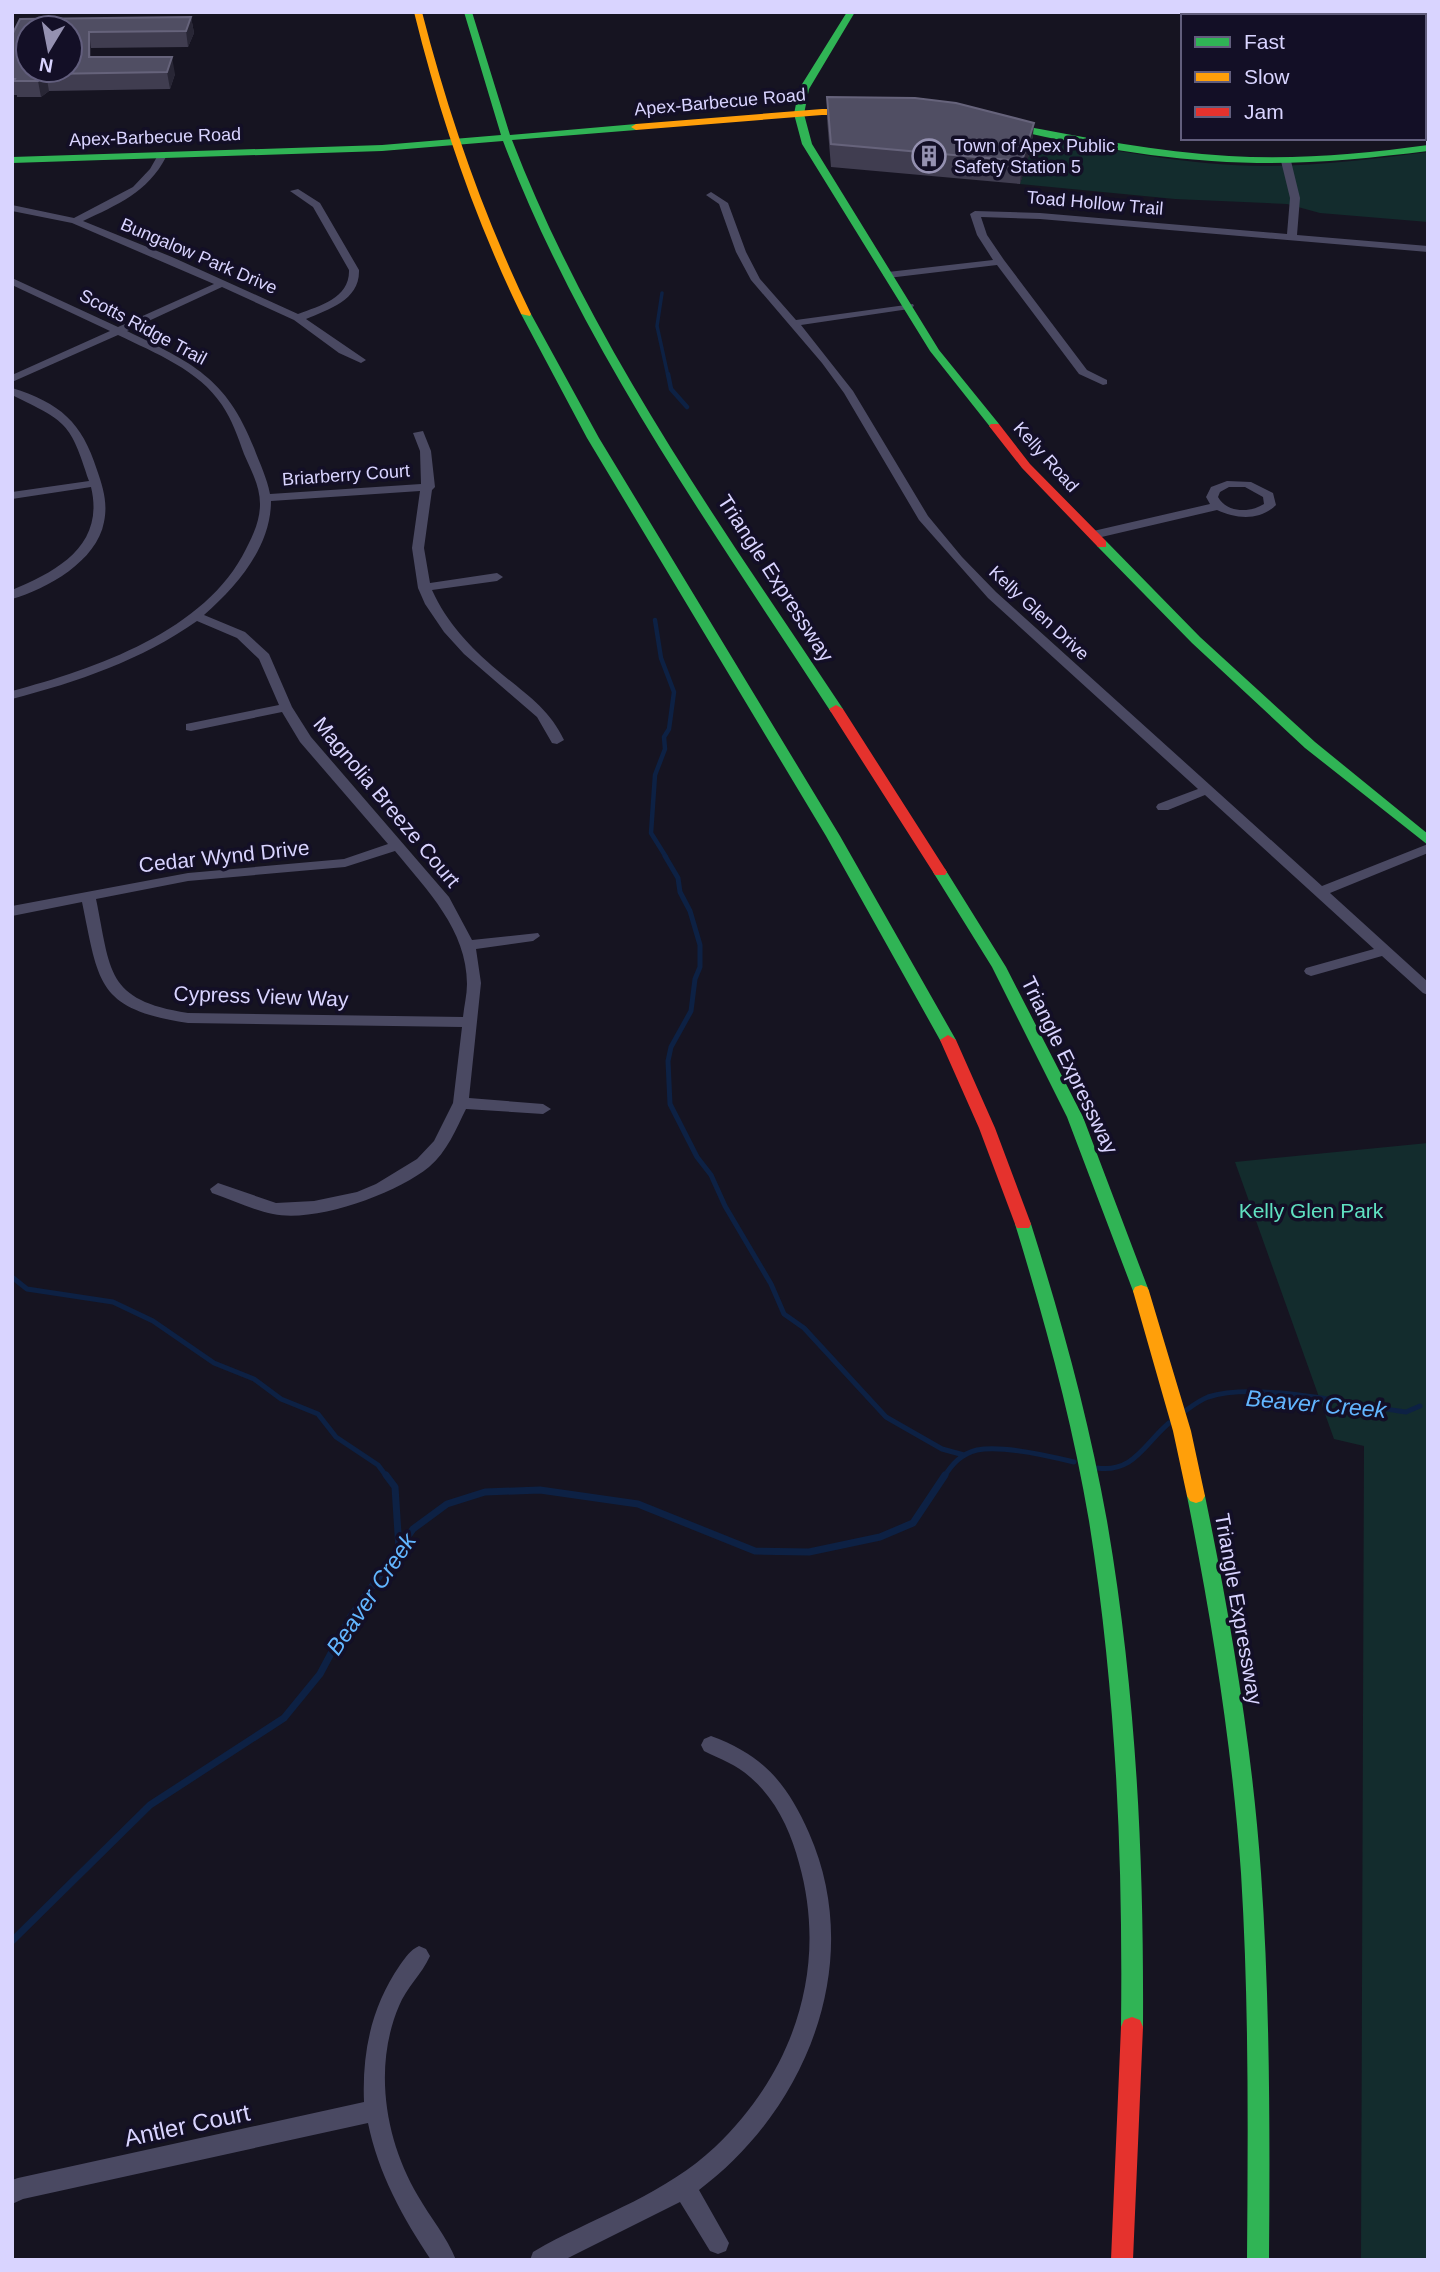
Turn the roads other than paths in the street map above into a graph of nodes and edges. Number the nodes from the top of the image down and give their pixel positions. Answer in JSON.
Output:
{"nodes":[{"id":1,"x":418,"y":12,"type":"edge"},
{"id":2,"x":468,"y":12,"type":"edge"},
{"id":3,"x":851,"y":12,"type":"edge"},
{"id":4,"x":872,"y":112,"type":"edge"},
{"id":5,"x":799,"y":114,"type":"junction"},
{"id":6,"x":988,"y":123,"type":"edge"},
{"id":7,"x":1428,"y":148,"type":"edge"},
{"id":8,"x":161,"y":157,"type":"junction"},
{"id":9,"x":12,"y":160,"type":"edge"},
{"id":10,"x":1286,"y":161,"type":"junction"},
{"id":11,"x":295,"y":191,"type":"dead end"},
{"id":12,"x":711,"y":195,"type":"dead end"},
{"id":13,"x":12,"y":208,"type":"edge"},
{"id":14,"x":75,"y":221,"type":"junction"},
{"id":15,"x":1292,"y":237,"type":"junction"},
{"id":16,"x":1428,"y":249,"type":"edge"},
{"id":17,"x":1000,"y":262,"type":"junction"},
{"id":18,"x":888,"y":275,"type":"junction"},
{"id":19,"x":12,"y":281,"type":"edge"},
{"id":20,"x":222,"y":284,"type":"junction"},
{"id":21,"x":909,"y":306,"type":"junction"},
{"id":22,"x":298,"y":318,"type":"junction"},
{"id":23,"x":794,"y":323,"type":"junction"},
{"id":24,"x":117,"y":331,"type":"junction"},
{"id":25,"x":362,"y":360,"type":"dead end"},
{"id":26,"x":12,"y":379,"type":"edge"},
{"id":27,"x":1103,"y":382,"type":"dead end"},
{"id":28,"x":12,"y":391,"type":"edge"},
{"id":29,"x":419,"y":433,"type":"dead end"},
{"id":30,"x":96,"y":483,"type":"junction"},
{"id":31,"x":429,"y":487,"type":"junction"},
{"id":32,"x":12,"y":496,"type":"edge"},
{"id":33,"x":265,"y":498,"type":"junction"},
{"id":34,"x":1217,"y":506,"type":"dead end"},
{"id":35,"x":1093,"y":535,"type":"junction"},
{"id":36,"x":497,"y":577,"type":"dead end"},
{"id":37,"x":424,"y":588,"type":"junction"},
{"id":38,"x":12,"y":595,"type":"edge"},
{"id":39,"x":195,"y":615,"type":"junction"},
{"id":40,"x":12,"y":695,"type":"edge"},
{"id":41,"x":286,"y":707,"type":"junction"},
{"id":42,"x":191,"y":727,"type":"dead end"},
{"id":43,"x":557,"y":740,"type":"dead end"},
{"id":44,"x":1208,"y":790,"type":"junction"},
{"id":45,"x":1163,"y":807,"type":"dead end"},
{"id":46,"x":1428,"y":841,"type":"edge"},
{"id":47,"x":397,"y":846,"type":"junction"},
{"id":48,"x":1428,"y":848,"type":"edge"},
{"id":49,"x":1321,"y":892,"type":"junction"},
{"id":50,"x":88,"y":896,"type":"junction"},
{"id":51,"x":12,"y":911,"type":"edge"},
{"id":52,"x":533,"y":936,"type":"dead end"},
{"id":53,"x":468,"y":945,"type":"junction"},
{"id":54,"x":1383,"y":951,"type":"junction"},
{"id":55,"x":1311,"y":971,"type":"dead end"},
{"id":56,"x":1428,"y":990,"type":"edge"},
{"id":57,"x":470,"y":1022,"type":"junction"},
{"id":58,"x":461,"y":1103,"type":"junction"},
{"id":59,"x":542,"y":1109,"type":"dead end"},
{"id":60,"x":218,"y":1189,"type":"dead end"},
{"id":61,"x":711,"y":1745,"type":"dead end"},
{"id":62,"x":419,"y":1956,"type":"dead end"},
{"id":63,"x":374,"y":2111,"type":"junction"},
{"id":64,"x":684,"y":2187,"type":"junction"},
{"id":65,"x":12,"y":2193,"type":"edge"},
{"id":66,"x":718,"y":2242,"type":"dead end"},
{"id":67,"x":445,"y":2260,"type":"edge"},
{"id":68,"x":541,"y":2260,"type":"edge"},
{"id":69,"x":1122,"y":2260,"type":"edge"},
{"id":70,"x":1258,"y":2260,"type":"edge"}],
"edges":[{"from":1,"to":69,"type":"main road"},
{"from":2,"to":70,"type":"main road","name":"Triangle Expressway"},
{"from":3,"to":5,"type":"main road"},
{"from":4,"to":5,"type":"main road","name":"Apex-Barbecue Road"},
{"from":5,"to":8,"type":"main road","name":"Apex-Barbecue Road"},
{"from":5,"to":18,"type":"main road","name":"Kelly Road"},
{"from":6,"to":10,"type":"main road"},
{"from":7,"to":10,"type":"main road"},
{"from":8,"to":9,"type":"main road","name":"Apex-Barbecue Road"},
{"from":8,"to":14,"type":"street"},
{"from":10,"to":15,"type":"street"},
{"from":11,"to":22,"type":"street"},
{"from":12,"to":23,"type":"street","name":"Kelly Glen Drive"},
{"from":13,"to":14,"type":"street","name":"Bungalow Park Drive"},
{"from":14,"to":20,"type":"street","name":"Bungalow Park Drive"},
{"from":15,"to":16,"type":"street","name":"Toad Hollow Trail"},
{"from":15,"to":17,"type":"street","name":"Toad Hollow Trail"},
{"from":17,"to":18,"type":"street"},
{"from":17,"to":27,"type":"street","name":"Toad Hollow Trail"},
{"from":18,"to":21,"type":"main road","name":"Kelly Road"},
{"from":19,"to":24,"type":"street","name":"Scotts Ridge Trail"},
{"from":20,"to":22,"type":"street","name":"Bungalow Park Drive"},
{"from":20,"to":24,"type":"street"},
{"from":21,"to":23,"type":"street"},
{"from":21,"to":35,"type":"main road","name":"Kelly Road"},
{"from":22,"to":25,"type":"street","name":"Bungalow Park Drive"},
{"from":23,"to":44,"type":"street","name":"Kelly Glen Drive"},
{"from":24,"to":26,"type":"street"},
{"from":24,"to":33,"type":"street","name":"Scotts Ridge Trail"},
{"from":28,"to":30,"type":"street"},
{"from":29,"to":31,"type":"street"},
{"from":30,"to":32,"type":"street"},
{"from":30,"to":38,"type":"street"},
{"from":31,"to":33,"type":"street","name":"Briarberry Court"},
{"from":31,"to":37,"type":"street"},
{"from":33,"to":39,"type":"street","name":"Scotts Ridge Trail"},
{"from":34,"to":35,"type":"street"},
{"from":35,"to":46,"type":"main road","name":"Kelly Road"},
{"from":36,"to":37,"type":"street"},
{"from":37,"to":43,"type":"street"},
{"from":39,"to":40,"type":"street","name":"Scotts Ridge Trail"},
{"from":39,"to":41,"type":"street","name":"Magnolia Breeze Court"},
{"from":41,"to":42,"type":"street"},
{"from":41,"to":47,"type":"street","name":"Magnolia Breeze Court"},
{"from":44,"to":45,"type":"street"},
{"from":44,"to":49,"type":"street","name":"Kelly Glen Drive"},
{"from":47,"to":50,"type":"street","name":"Cedar Wynd Drive"},
{"from":47,"to":53,"type":"street","name":"Magnolia Breeze Court"},
{"from":48,"to":49,"type":"street"},
{"from":49,"to":54,"type":"street","name":"Kelly Glen Drive"},
{"from":50,"to":51,"type":"street","name":"Cedar Wynd Drive"},
{"from":50,"to":57,"type":"street","name":"Cypress View Way"},
{"from":52,"to":53,"type":"street"},
{"from":53,"to":57,"type":"street","name":"Magnolia Breeze Court"},
{"from":54,"to":55,"type":"street"},
{"from":54,"to":56,"type":"street","name":"Kelly Glen Drive"},
{"from":57,"to":58,"type":"street","name":"Magnolia Breeze Court"},
{"from":58,"to":59,"type":"street"},
{"from":58,"to":60,"type":"street","name":"Magnolia Breeze Court"},
{"from":61,"to":64,"type":"street"},
{"from":62,"to":63,"type":"street"},
{"from":63,"to":65,"type":"street","name":"Antler Court"},
{"from":63,"to":67,"type":"street"},
{"from":64,"to":66,"type":"street"},
{"from":64,"to":68,"type":"street"}]}
